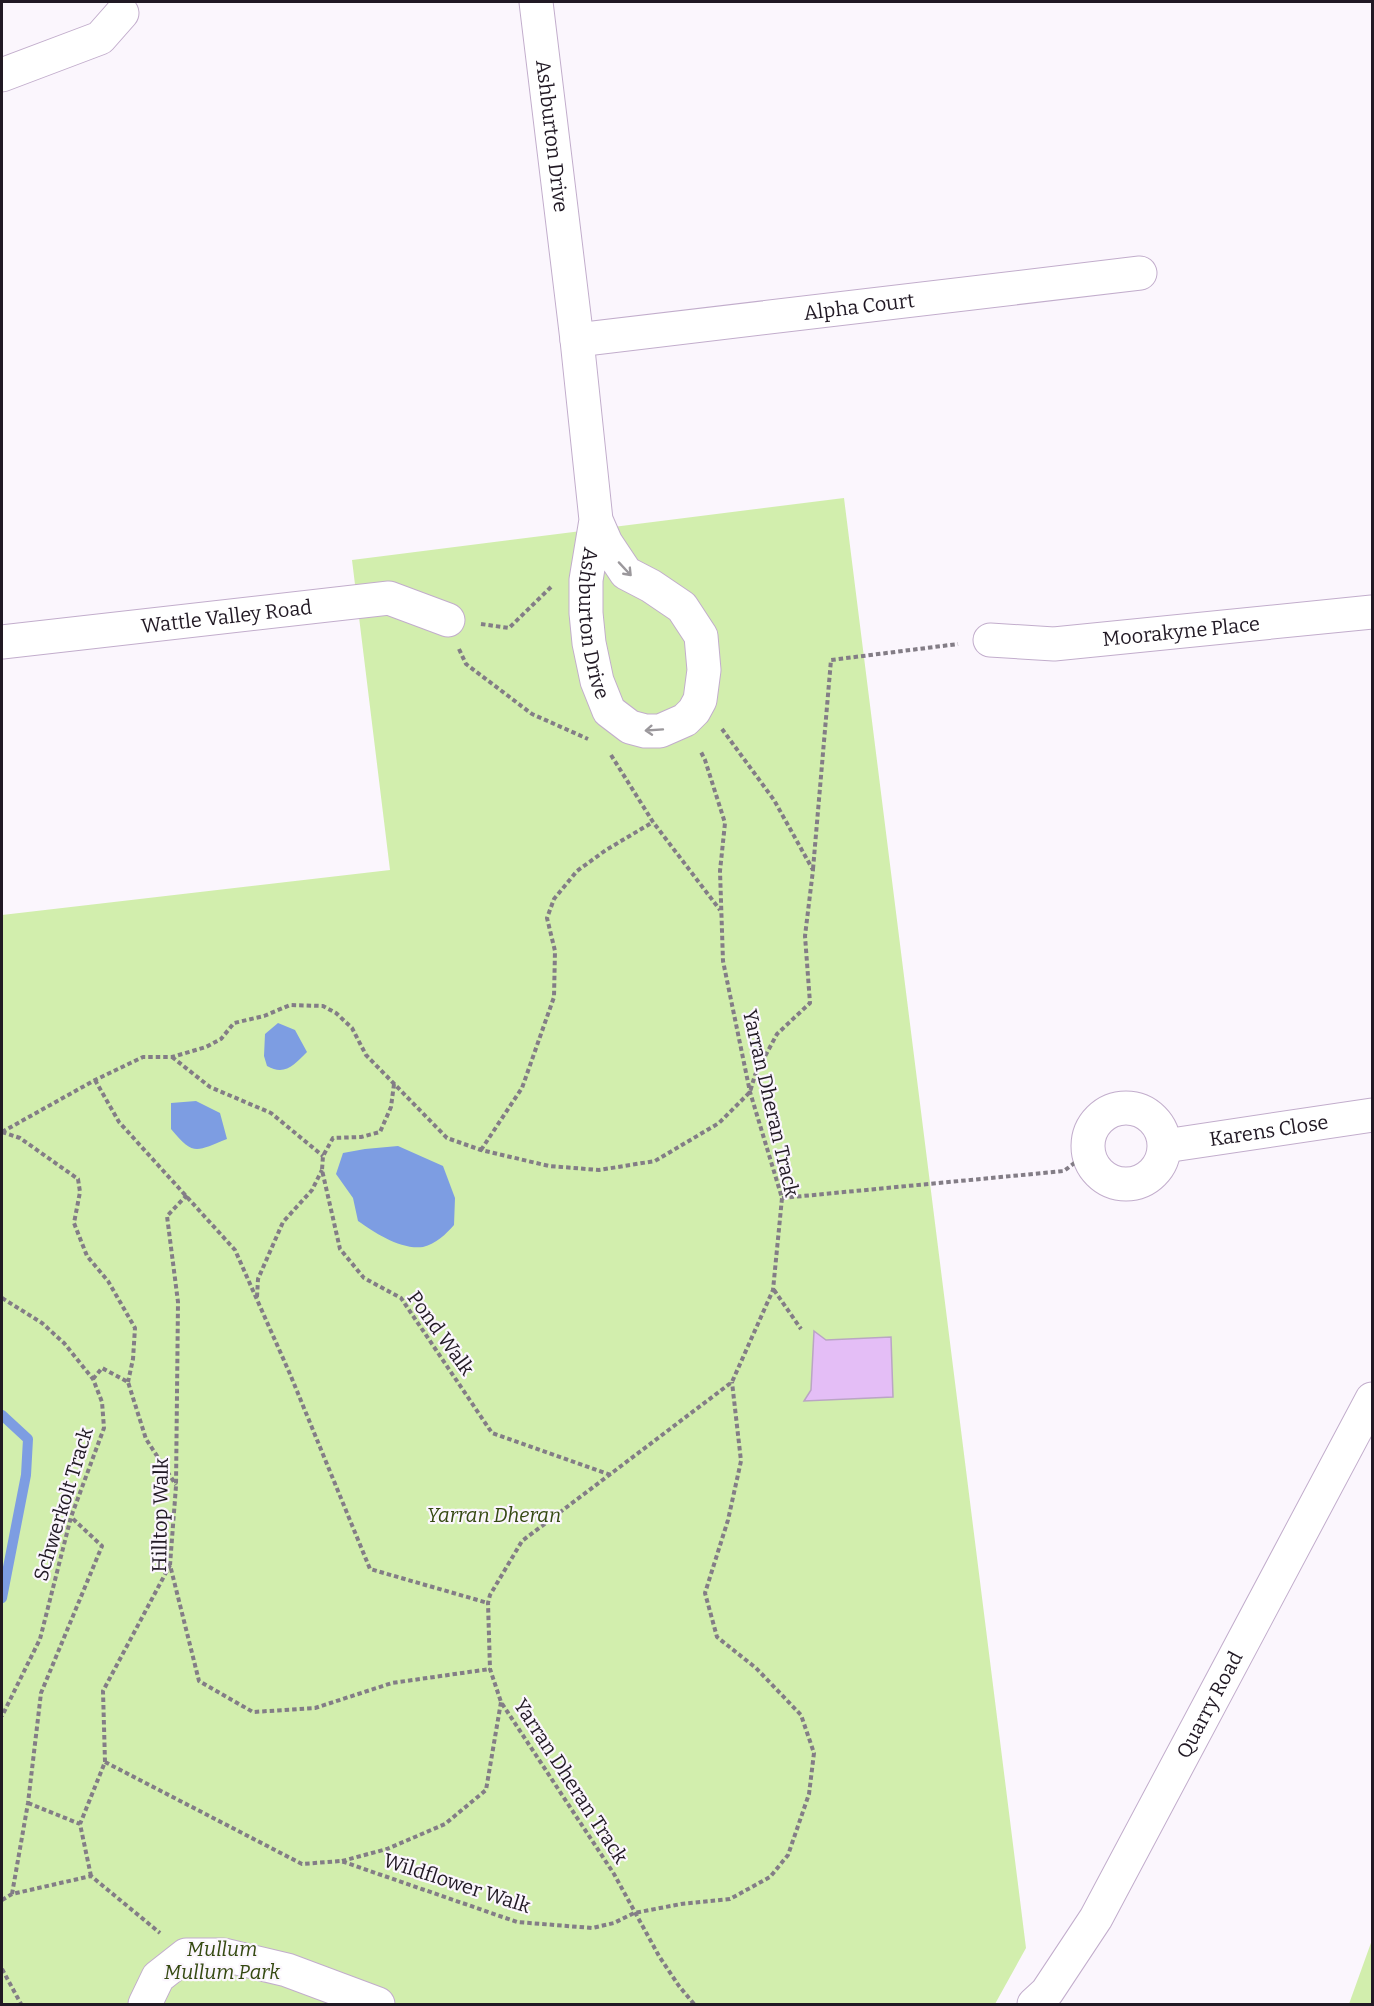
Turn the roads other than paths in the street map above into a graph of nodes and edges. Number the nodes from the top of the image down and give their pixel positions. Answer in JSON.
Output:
{"nodes":[{"id":1,"x":536,"y":2,"type":"edge"},
{"id":2,"x":122,"y":13,"type":"dead end"},
{"id":3,"x":2,"y":75,"type":"edge"},
{"id":4,"x":1140,"y":273,"type":"dead end"},
{"id":5,"x":577,"y":340,"type":"junction"},
{"id":6,"x":594,"y":534,"type":"junction"},
{"id":7,"x":1372,"y":612,"type":"edge"},
{"id":8,"x":448,"y":620,"type":"road end"},
{"id":9,"x":990,"y":640,"type":"road end"},
{"id":10,"x":2,"y":642,"type":"edge"},
{"id":11,"x":1372,"y":1115,"type":"edge"},
{"id":12,"x":1165,"y":1146,"type":"junction"},
{"id":13,"x":1372,"y":1399,"type":"edge"},
{"id":14,"x":145,"y":2004,"type":"edge"},
{"id":15,"x":378,"y":2004,"type":"edge"},
{"id":16,"x":1034,"y":2004,"type":"edge"}],
"edges":[{"from":1,"to":5,"type":"street","name":"Ashburton Drive"},
{"from":2,"to":3,"type":"street"},
{"from":4,"to":5,"type":"street","name":"Alpha Court"},
{"from":5,"to":6,"type":"street","name":"Ashburton Drive"},
{"from":6,"to":6,"type":"street","name":"Ashburton Drive","one_way":true},
{"from":7,"to":9,"type":"street","name":"Moorakyne Place"},
{"from":8,"to":10,"type":"street","name":"Wattle Valley Road"},
{"from":11,"to":12,"type":"street","name":"Karens Close"},
{"from":12,"to":12,"type":"street"},
{"from":13,"to":16,"type":"street","name":"Quarry Road"},
{"from":14,"to":15,"type":"street"}]}
